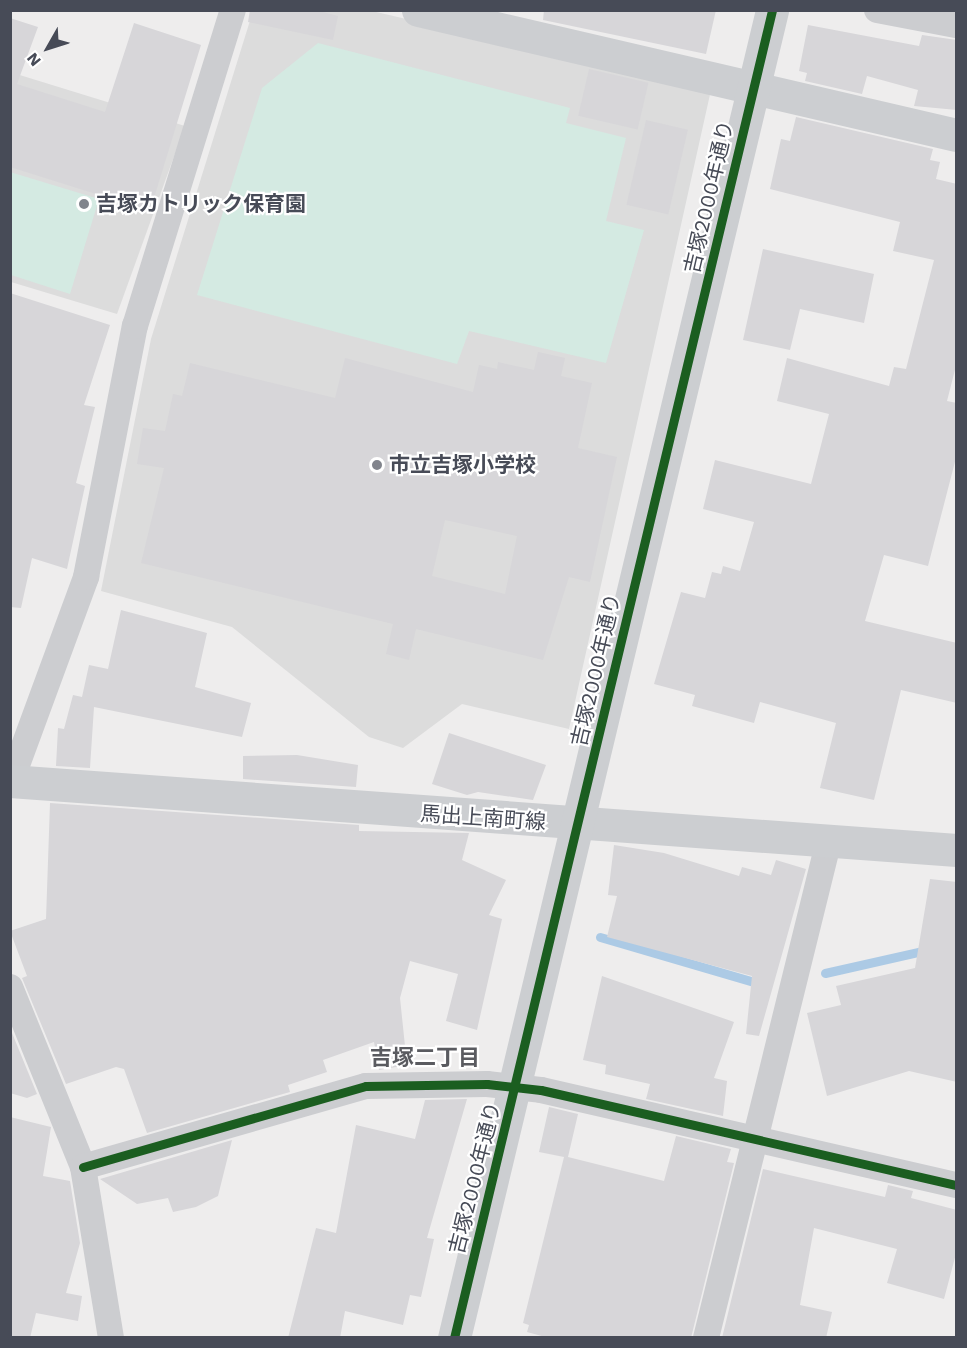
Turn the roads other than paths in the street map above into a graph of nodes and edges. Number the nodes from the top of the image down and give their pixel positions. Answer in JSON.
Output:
{"nodes":[{"id":1,"x":233,"y":10,"type":"edge"},
{"id":2,"x":418,"y":10,"type":"edge"},
{"id":3,"x":772,"y":10,"type":"edge"},
{"id":4,"x":877,"y":10,"type":"edge"},
{"id":5,"x":957,"y":25,"type":"edge"},
{"id":6,"x":767,"y":89,"type":"junction"},
{"id":7,"x":957,"y":135,"type":"edge"},
{"id":8,"x":11,"y":782,"type":"edge"},
{"id":9,"x":579,"y":825,"type":"junction"},
{"id":10,"x":828,"y":844,"type":"junction"},
{"id":11,"x":957,"y":850,"type":"edge"},
{"id":12,"x":10,"y":987,"type":"edge"},
{"id":13,"x":517,"y":1086,"type":"junction"},
{"id":14,"x":755,"y":1142,"type":"junction"},
{"id":15,"x":83,"y":1167,"type":"junction"},
{"id":16,"x":957,"y":1185,"type":"edge"},
{"id":17,"x":111,"y":1338,"type":"edge"},
{"id":18,"x":454,"y":1338,"type":"edge"},
{"id":19,"x":706,"y":1338,"type":"edge"}],
"edges":[{"from":1,"to":8,"type":"street"},
{"from":2,"to":6,"type":"street"},
{"from":3,"to":6,"type":"street","name":"吉塚2000年通り"},
{"from":4,"to":5,"type":"street"},
{"from":6,"to":7,"type":"street"},
{"from":6,"to":9,"type":"street","name":"吉塚2000年通り"},
{"from":8,"to":9,"type":"street","name":"馬出上南町線"},
{"from":9,"to":10,"type":"street","name":"馬出上南町線"},
{"from":9,"to":13,"type":"street","name":"吉塚2000年通り"},
{"from":10,"to":11,"type":"street","name":"馬出上南町線"},
{"from":10,"to":14,"type":"street"},
{"from":12,"to":15,"type":"street"},
{"from":13,"to":14,"type":"street"},
{"from":13,"to":15,"type":"street"},
{"from":13,"to":18,"type":"street","name":"吉塚2000年通り"},
{"from":14,"to":16,"type":"street"},
{"from":14,"to":19,"type":"street"},
{"from":15,"to":17,"type":"street"}]}
